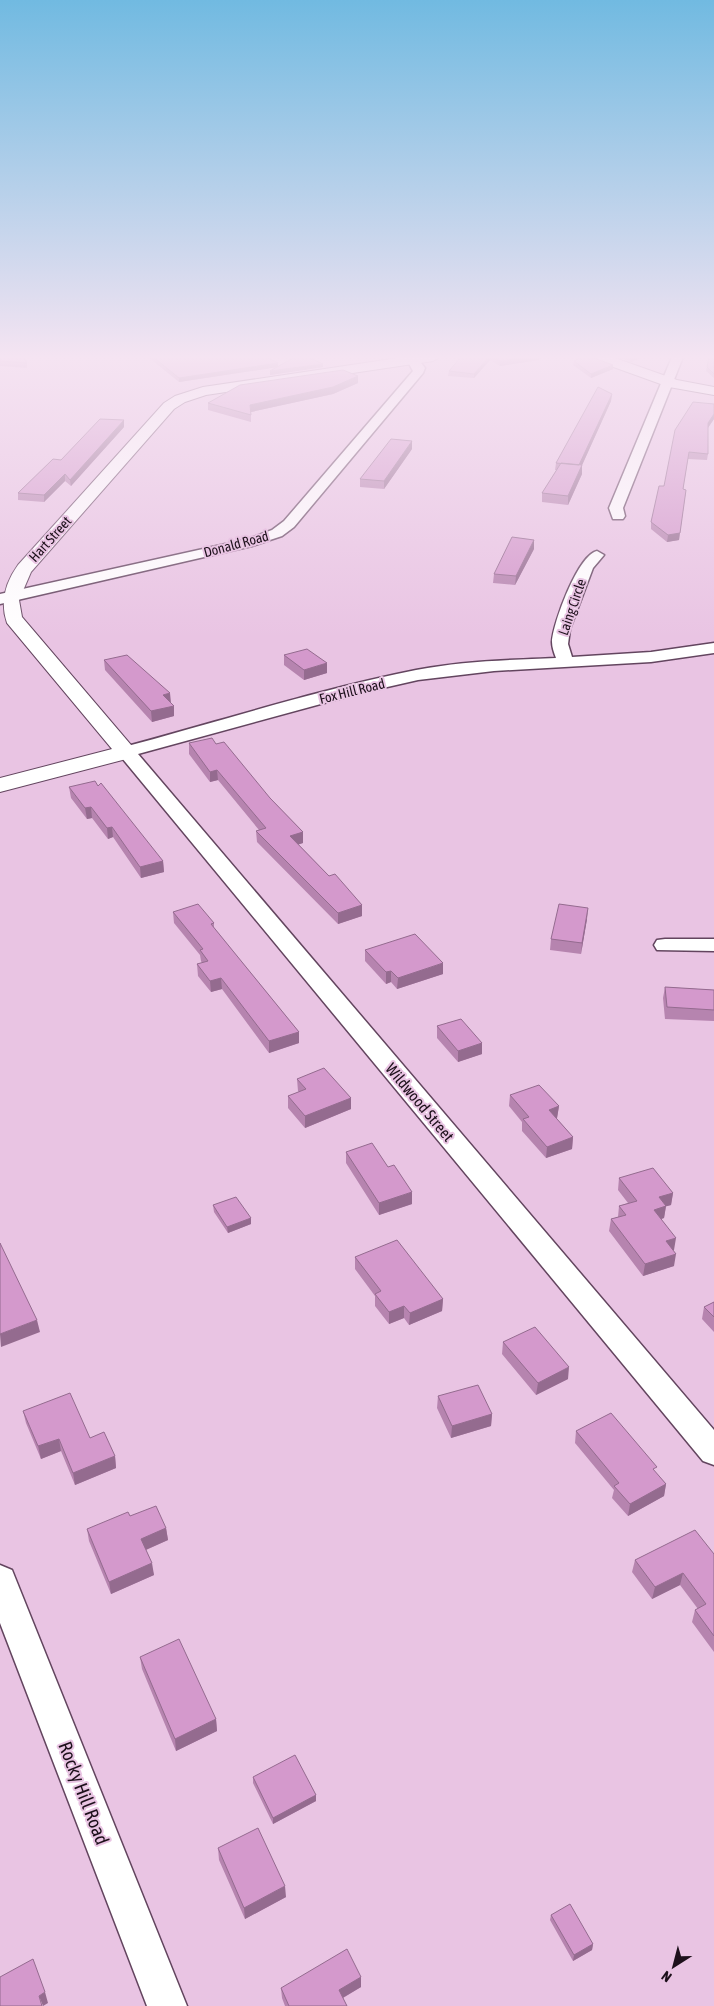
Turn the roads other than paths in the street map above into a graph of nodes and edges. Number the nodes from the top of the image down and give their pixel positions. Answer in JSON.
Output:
{"nodes":[{"id":1,"x":130,"y":451,"type":"edge"},
{"id":2,"x":351,"y":451,"type":"edge"},
{"id":3,"x":640,"y":451,"type":"edge"},
{"id":4,"x":618,"y":516,"type":"dead end"},
{"id":5,"x":597,"y":556,"type":"dead end"},
{"id":6,"x":5,"y":598,"type":"edge"},
{"id":7,"x":714,"y":648,"type":"edge"},
{"id":8,"x":565,"y":662,"type":"junction"},
{"id":9,"x":126,"y":752,"type":"junction"},
{"id":10,"x":0,"y":785,"type":"edge"},
{"id":11,"x":665,"y":945,"type":"dead end"},
{"id":12,"x":714,"y":945,"type":"edge"},
{"id":13,"x":714,"y":1452,"type":"edge"},
{"id":14,"x":0,"y":1580,"type":"edge"},
{"id":15,"x":167,"y":2006,"type":"edge"}],
"edges":[{"from":1,"to":6,"type":"street","name":"Hart Street"},
{"from":2,"to":6,"type":"street","name":"Donald Road"},
{"from":3,"to":4,"type":"street"},
{"from":5,"to":8,"type":"street","name":"Laing Circle"},
{"from":6,"to":9,"type":"street"},
{"from":7,"to":8,"type":"street","name":"Fox Hill Road"},
{"from":8,"to":9,"type":"street","name":"Fox Hill Road"},
{"from":9,"to":10,"type":"street","name":"Fox Hill Road"},
{"from":9,"to":13,"type":"street","name":"Wildwood Street"},
{"from":11,"to":12,"type":"street"},
{"from":14,"to":15,"type":"street","name":"Rocky Hill Road"}]}
